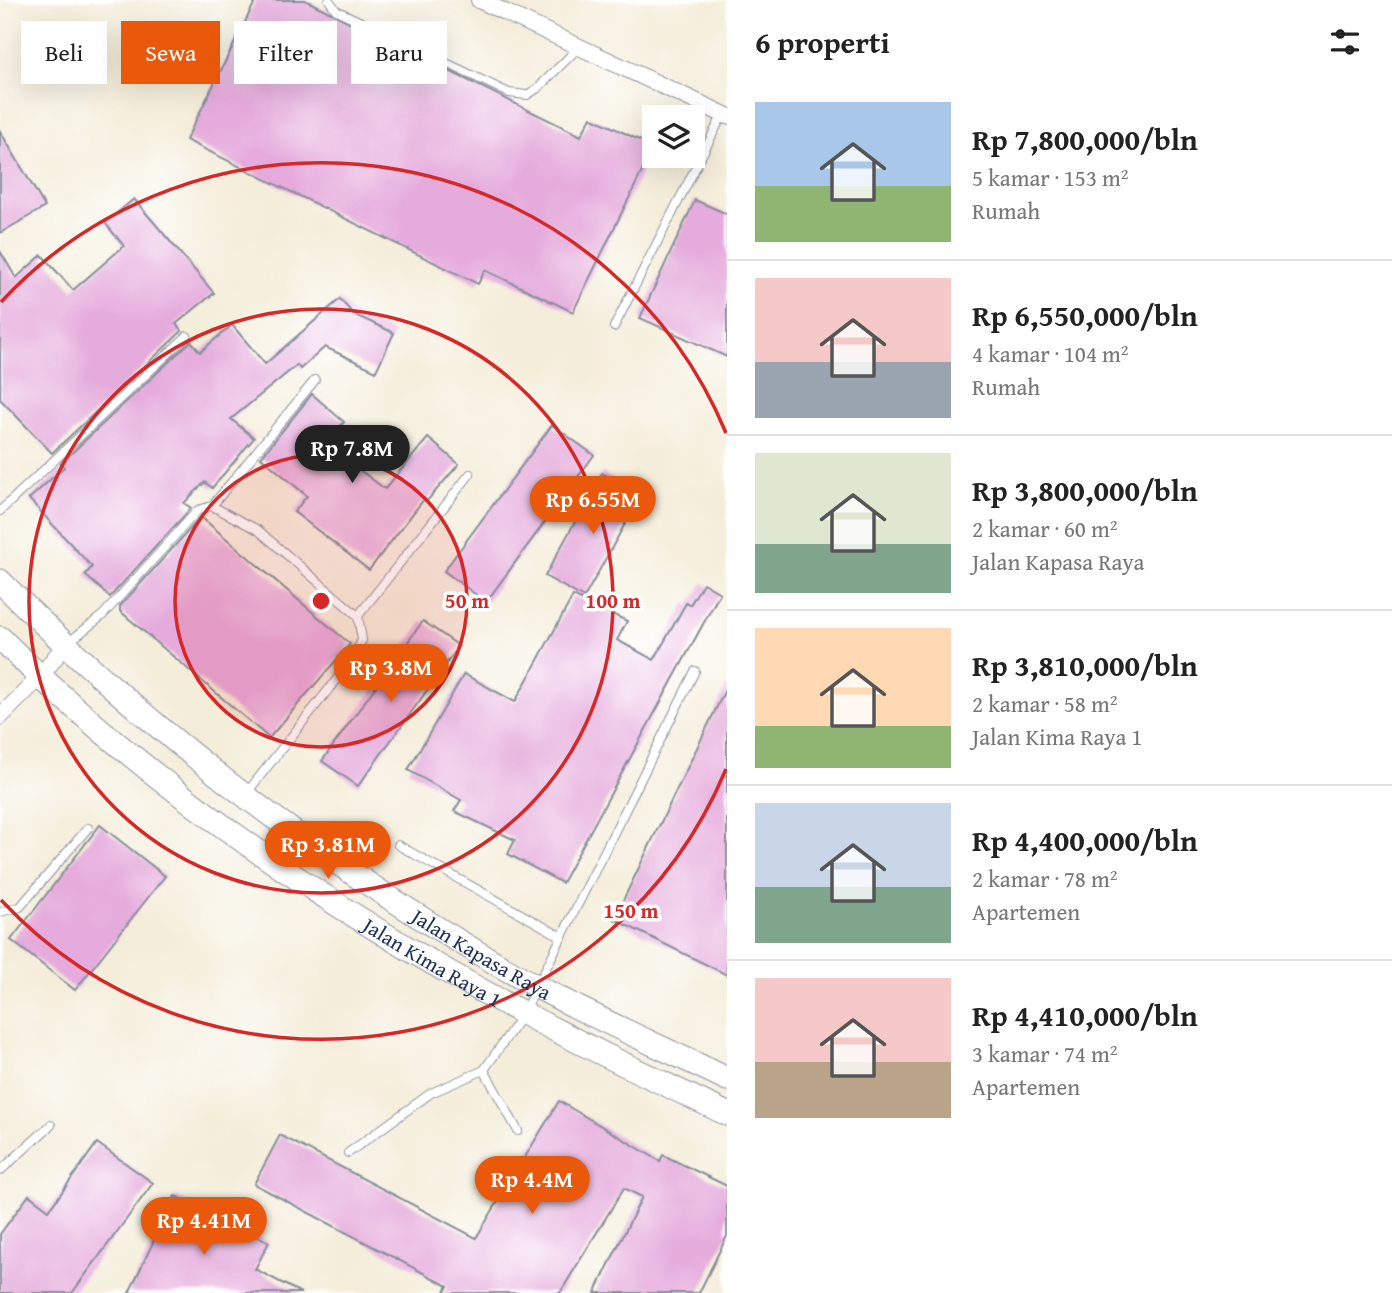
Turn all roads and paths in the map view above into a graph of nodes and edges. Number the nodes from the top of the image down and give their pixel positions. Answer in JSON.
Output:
{"nodes":[{"id":1,"x":329,"y":0,"type":"edge"},
{"id":2,"x":479,"y":0,"type":"edge"},
{"id":3,"x":580,"y":46,"type":"junction"},
{"id":4,"x":725,"y":115,"type":"edge"},
{"id":5,"x":614,"y":327,"type":"dead end"},
{"id":6,"x":187,"y":336,"type":"dead end"},
{"id":7,"x":315,"y":380,"type":"dead end"},
{"id":8,"x":470,"y":474,"type":"dead end"},
{"id":9,"x":212,"y":506,"type":"junction"},
{"id":10,"x":0,"y":511,"type":"edge"},
{"id":11,"x":0,"y":581,"type":"edge"},
{"id":12,"x":358,"y":616,"type":"junction"},
{"id":13,"x":0,"y":638,"type":"edge"},
{"id":14,"x":64,"y":646,"type":"junction"},
{"id":15,"x":695,"y":671,"type":"dead end"},
{"id":16,"x":40,"y":677,"type":"junction"},
{"id":17,"x":0,"y":717,"type":"edge"},
{"id":18,"x":244,"y":797,"type":"junction"},
{"id":19,"x":88,"y":828,"type":"dead end"},
{"id":20,"x":398,"y":845,"type":"dead end"},
{"id":21,"x":0,"y":912,"type":"edge"},
{"id":22,"x":562,"y":937,"type":"junction"},
{"id":23,"x":537,"y":986,"type":"junction"},
{"id":24,"x":523,"y":1014,"type":"junction"},
{"id":25,"x":484,"y":1070,"type":"junction"},
{"id":26,"x":727,"y":1079,"type":"edge"},
{"id":27,"x":727,"y":1114,"type":"edge"},
{"id":28,"x":51,"y":1125,"type":"dead end"},
{"id":29,"x":518,"y":1131,"type":"dead end"},
{"id":30,"x":348,"y":1153,"type":"dead end"},
{"id":31,"x":0,"y":1171,"type":"edge"}],
"edges":[{"from":1,"to":3,"type":"lane"},
{"from":2,"to":3,"type":"street"},
{"from":3,"to":4,"type":"street"},
{"from":4,"to":5,"type":"lane"},
{"from":6,"to":10,"type":"lane"},
{"from":7,"to":9,"type":"lane"},
{"from":8,"to":12,"type":"lane"},
{"from":9,"to":12,"type":"lane"},
{"from":9,"to":14,"type":"lane"},
{"from":11,"to":14,"type":"main road","name":"Jalan Kapasa Raya"},
{"from":12,"to":18,"type":"lane"},
{"from":13,"to":16,"type":"main road","name":"Jalan Kima Raya 1"},
{"from":14,"to":16,"type":"street"},
{"from":14,"to":18,"type":"main road","name":"Jalan Kapasa Raya"},
{"from":15,"to":22,"type":"lane"},
{"from":16,"to":17,"type":"street"},
{"from":16,"to":24,"type":"main road","name":"Jalan Kima Raya 1"},
{"from":18,"to":23,"type":"main road","name":"Jalan Kapasa Raya"},
{"from":19,"to":21,"type":"lane"},
{"from":20,"to":22,"type":"lane"},
{"from":22,"to":23,"type":"lane"},
{"from":23,"to":24,"type":"lane"},
{"from":23,"to":26,"type":"main road","name":"Jalan Kapasa Raya"},
{"from":24,"to":25,"type":"lane"},
{"from":24,"to":27,"type":"main road","name":"Jalan Kima Raya 1"},
{"from":25,"to":29,"type":"lane"},
{"from":25,"to":30,"type":"lane"},
{"from":28,"to":31,"type":"lane"}]}
